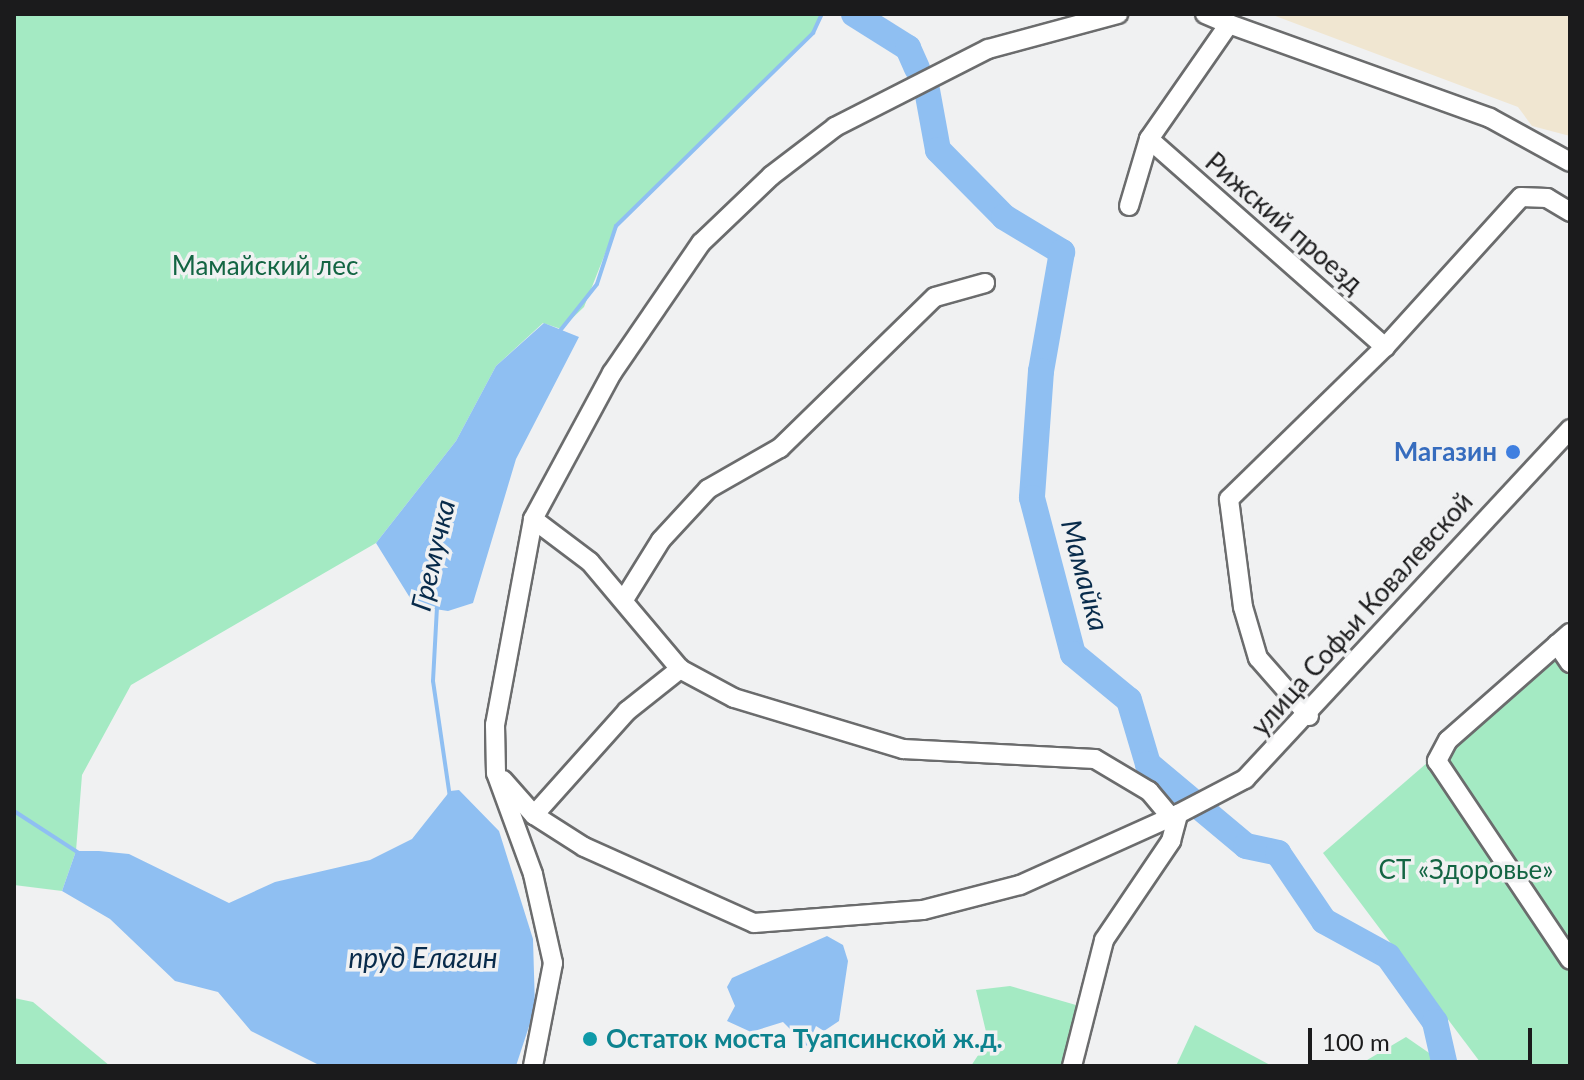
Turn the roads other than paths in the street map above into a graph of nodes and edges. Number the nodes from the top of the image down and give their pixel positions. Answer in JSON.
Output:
{"nodes":[{"id":1,"x":1118,"y":14,"type":"edge"},
{"id":2,"x":1205,"y":14,"type":"edge"},
{"id":3,"x":1229,"y":24,"type":"junction"},
{"id":4,"x":1149,"y":139,"type":"junction"},
{"id":5,"x":1570,"y":162,"type":"edge"},
{"id":6,"x":1129,"y":206,"type":"dead end"},
{"id":7,"x":1570,"y":212,"type":"edge"},
{"id":8,"x":985,"y":283,"type":"dead end"},
{"id":9,"x":1385,"y":347,"type":"junction"},
{"id":10,"x":1570,"y":429,"type":"edge"},
{"id":11,"x":533,"y":519,"type":"junction"},
{"id":12,"x":625,"y":598,"type":"junction"},
{"id":13,"x":1563,"y":639,"type":"edge"},
{"id":14,"x":1570,"y":663,"type":"edge"},
{"id":15,"x":680,"y":669,"type":"junction"},
{"id":16,"x":1309,"y":716,"type":"junction"},
{"id":17,"x":496,"y":773,"type":"junction"},
{"id":18,"x":1177,"y":813,"type":"junction"},
{"id":19,"x":534,"y":815,"type":"junction"},
{"id":20,"x":1570,"y":960,"type":"edge"},
{"id":21,"x":535,"y":1063,"type":"edge"},
{"id":22,"x":1072,"y":1066,"type":"edge"}],
"edges":[{"from":1,"to":11,"type":"street"},
{"from":2,"to":3,"type":"street"},
{"from":3,"to":4,"type":"street"},
{"from":3,"to":5,"type":"street"},
{"from":4,"to":6,"type":"street"},
{"from":4,"to":9,"type":"street","name":"Рижский проезд"},
{"from":7,"to":9,"type":"street"},
{"from":8,"to":12,"type":"street"},
{"from":9,"to":16,"type":"street"},
{"from":10,"to":16,"type":"street","name":"улица Софьи Ковалевской"},
{"from":11,"to":12,"type":"street"},
{"from":11,"to":17,"type":"street"},
{"from":12,"to":15,"type":"street"},
{"from":13,"to":14,"type":"street"},
{"from":13,"to":20,"type":"street"},
{"from":15,"to":18,"type":"street"},
{"from":15,"to":19,"type":"street"},
{"from":16,"to":18,"type":"street","name":"улица Софьи Ковалевской"},
{"from":17,"to":19,"type":"street","name":"улица Софьи Ковалевской"},
{"from":17,"to":21,"type":"street"},
{"from":18,"to":19,"type":"street","name":"улица Софьи Ковалевской"},
{"from":18,"to":22,"type":"street"}]}
